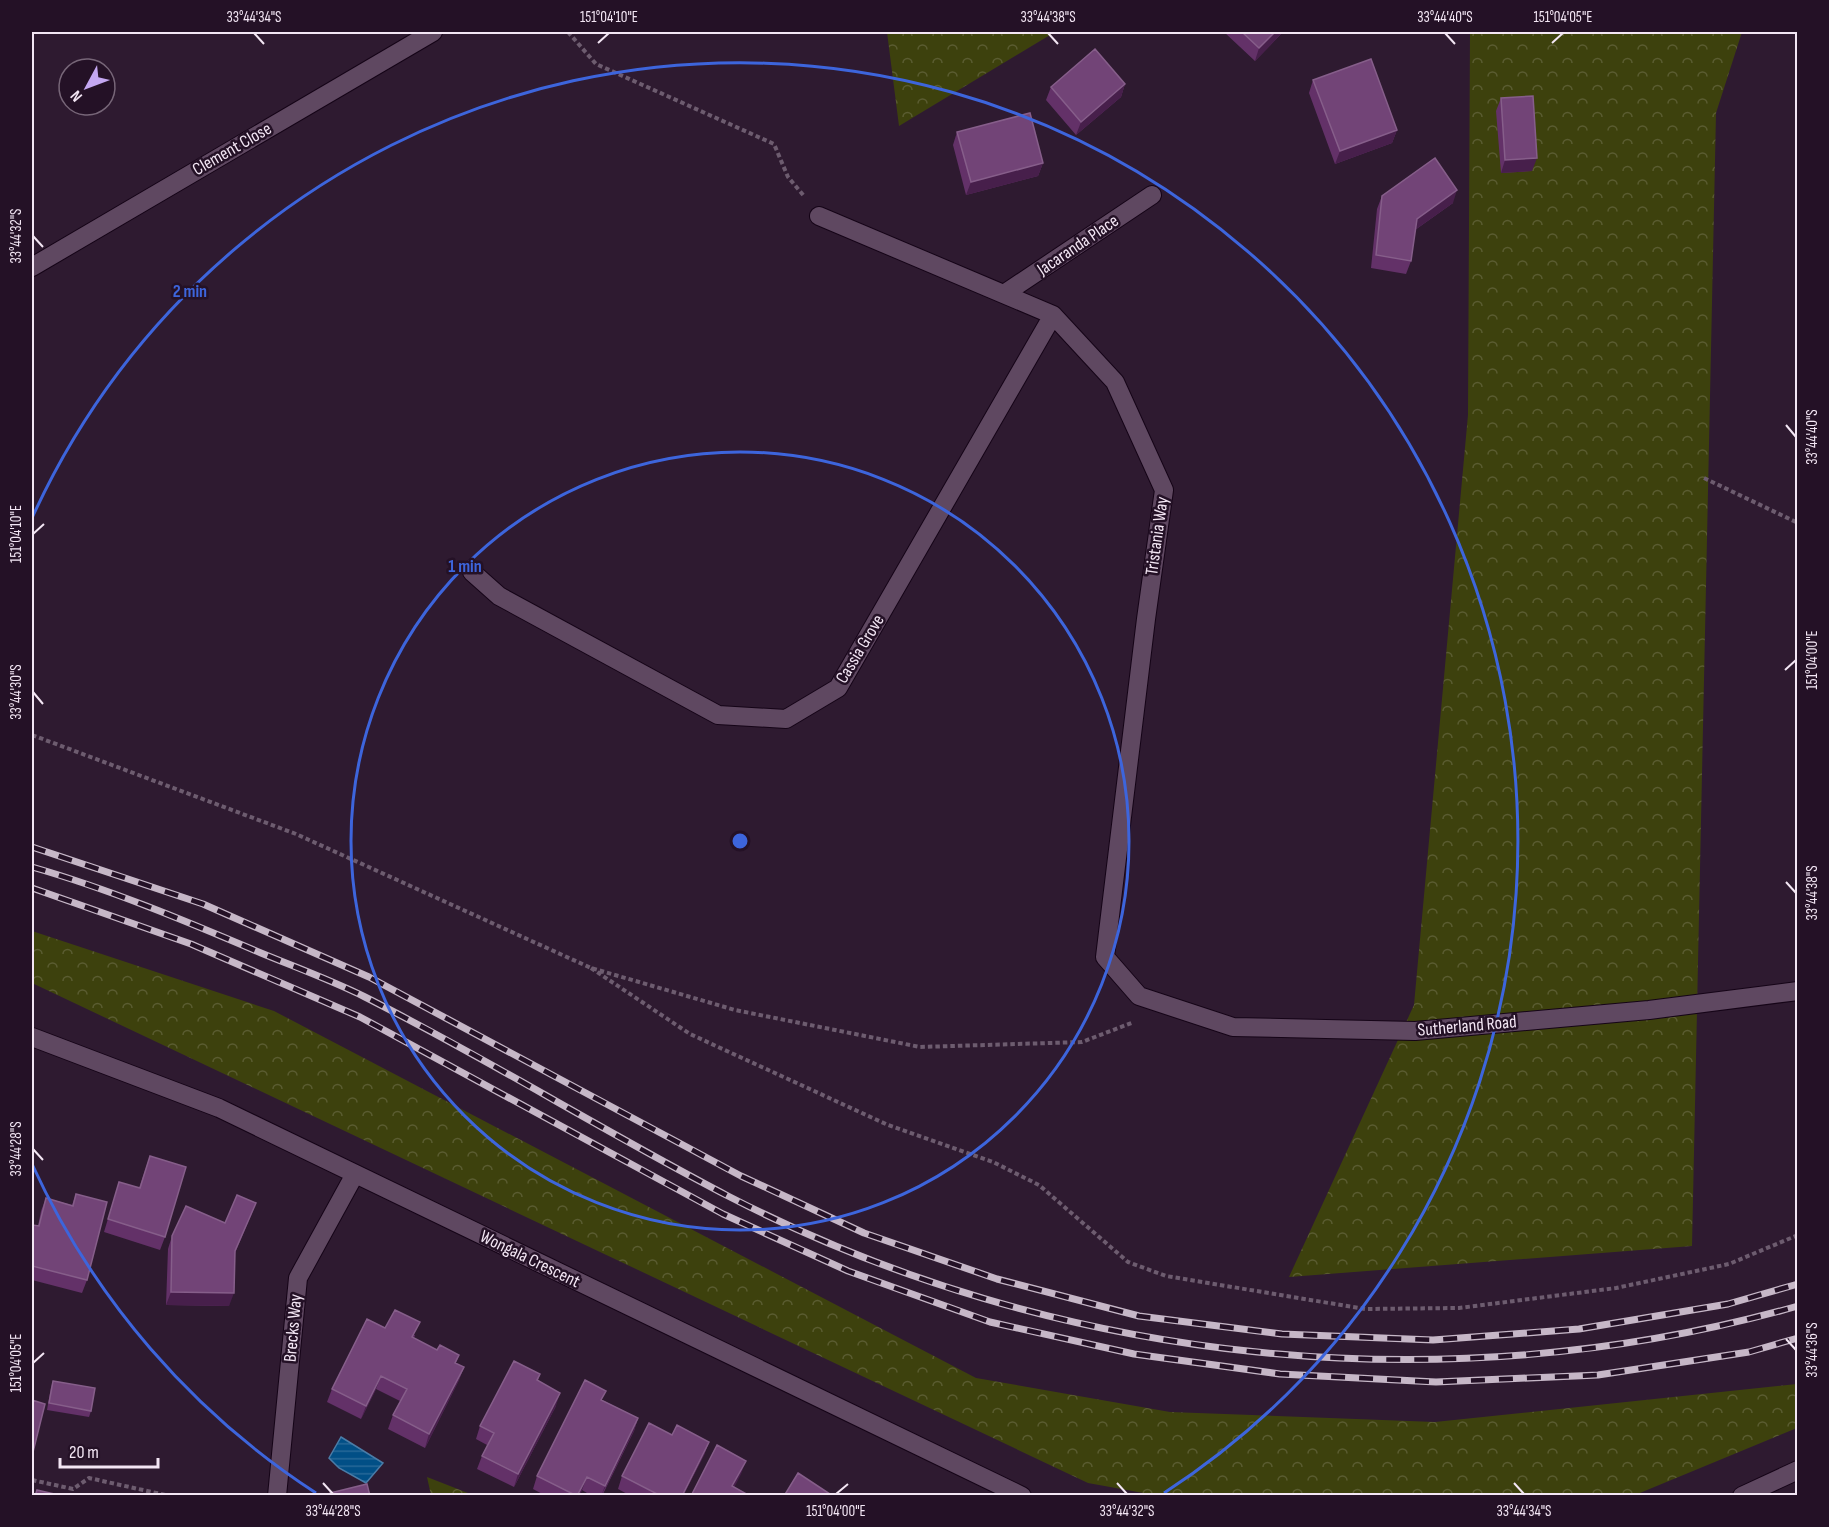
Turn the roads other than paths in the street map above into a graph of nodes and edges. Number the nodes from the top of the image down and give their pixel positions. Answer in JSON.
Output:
{"nodes":[{"id":1,"x":433,"y":32,"type":"edge"},
{"id":2,"x":1152,"y":195,"type":"dead end"},
{"id":3,"x":819,"y":216,"type":"road end"},
{"id":4,"x":32,"y":267,"type":"edge"},
{"id":5,"x":1004,"y":294,"type":"junction"},
{"id":6,"x":1053,"y":315,"type":"junction"},
{"id":7,"x":472,"y":572,"type":"dead end"},
{"id":8,"x":1797,"y":991,"type":"edge"},
{"id":9,"x":1139,"y":996,"type":"joint"},
{"id":10,"x":32,"y":1037,"type":"edge"},
{"id":11,"x":355,"y":1174,"type":"junction"},
{"id":12,"x":1797,"y":1470,"type":"edge"},
{"id":13,"x":277,"y":1496,"type":"edge"},
{"id":14,"x":1023,"y":1496,"type":"edge"},
{"id":15,"x":1742,"y":1496,"type":"edge"}],
"edges":[{"from":1,"to":4,"type":"street","name":"Clement Close"},
{"from":2,"to":5,"type":"street","name":"Jacaranda Place"},
{"from":3,"to":5,"type":"street","name":"Tristania Way"},
{"from":5,"to":6,"type":"street","name":"Tristania Way"},
{"from":6,"to":7,"type":"street","name":"Cassia Grove"},
{"from":6,"to":9,"type":"street","name":"Tristania Way"},
{"from":8,"to":9,"type":"street","name":"Sutherland Road"},
{"from":10,"to":11,"type":"street","name":"Wongala Crescent"},
{"from":11,"to":13,"type":"street","name":"Brecks Way"},
{"from":11,"to":14,"type":"street","name":"Wongala Crescent"},
{"from":12,"to":15,"type":"street"}]}
